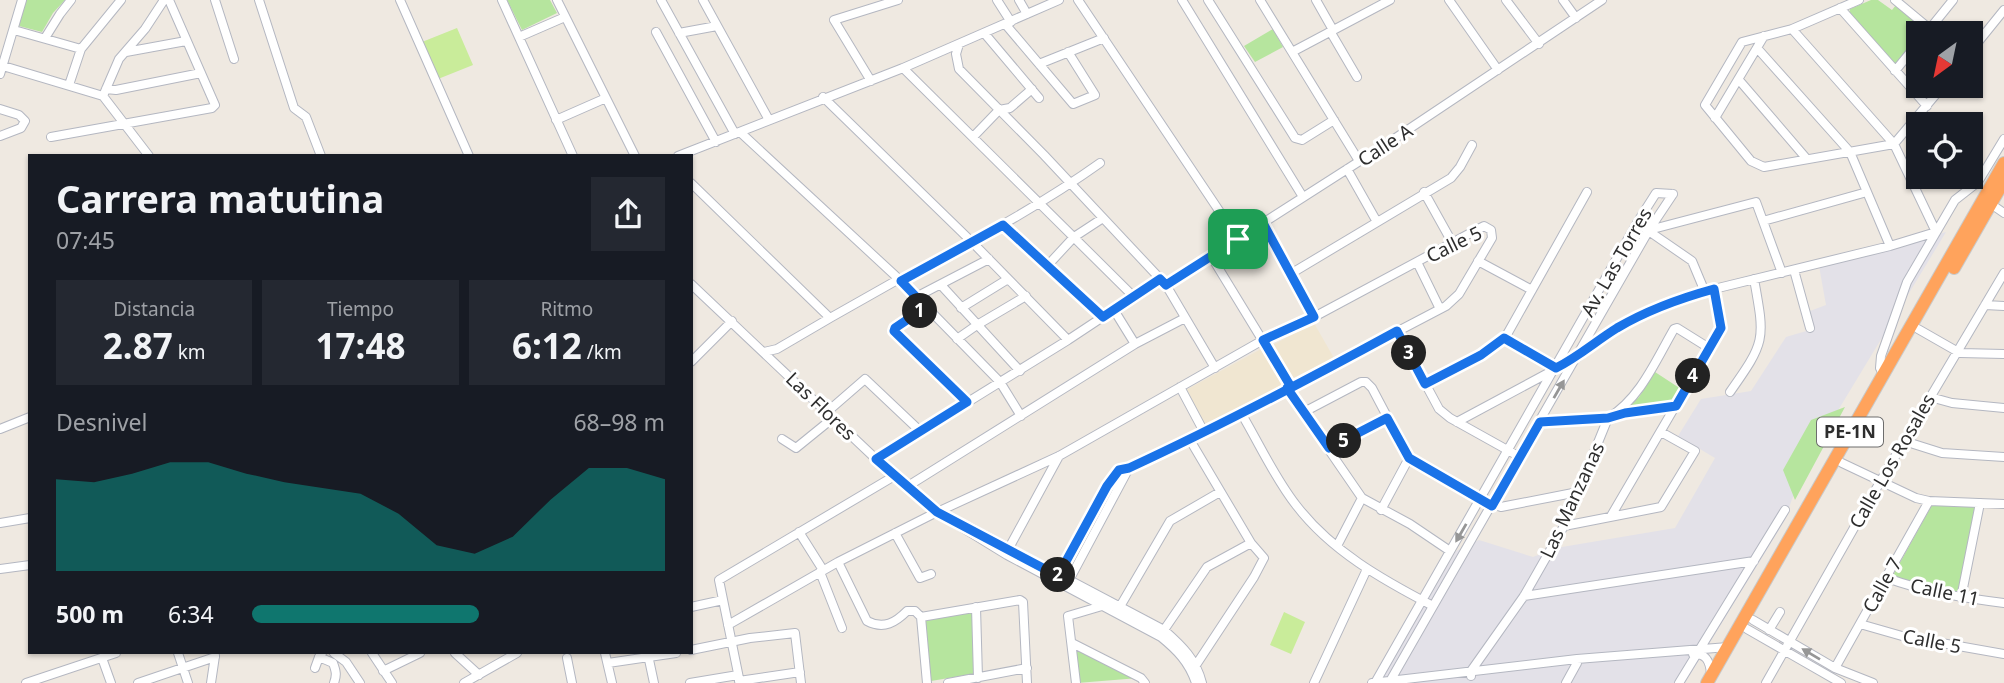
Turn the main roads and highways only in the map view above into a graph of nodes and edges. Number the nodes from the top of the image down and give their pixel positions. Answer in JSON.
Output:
{"nodes":[{"id":1,"x":2004,"y":163,"type":"edge"},
{"id":2,"x":2004,"y":181,"type":"edge"},
{"id":3,"x":1711,"y":680,"type":"edge"}],
"edges":[{"from":1,"to":3,"type":"highway","number":"PE-1N"},
{"from":2,"to":3,"type":"highway","number":"PE-1N"}]}
